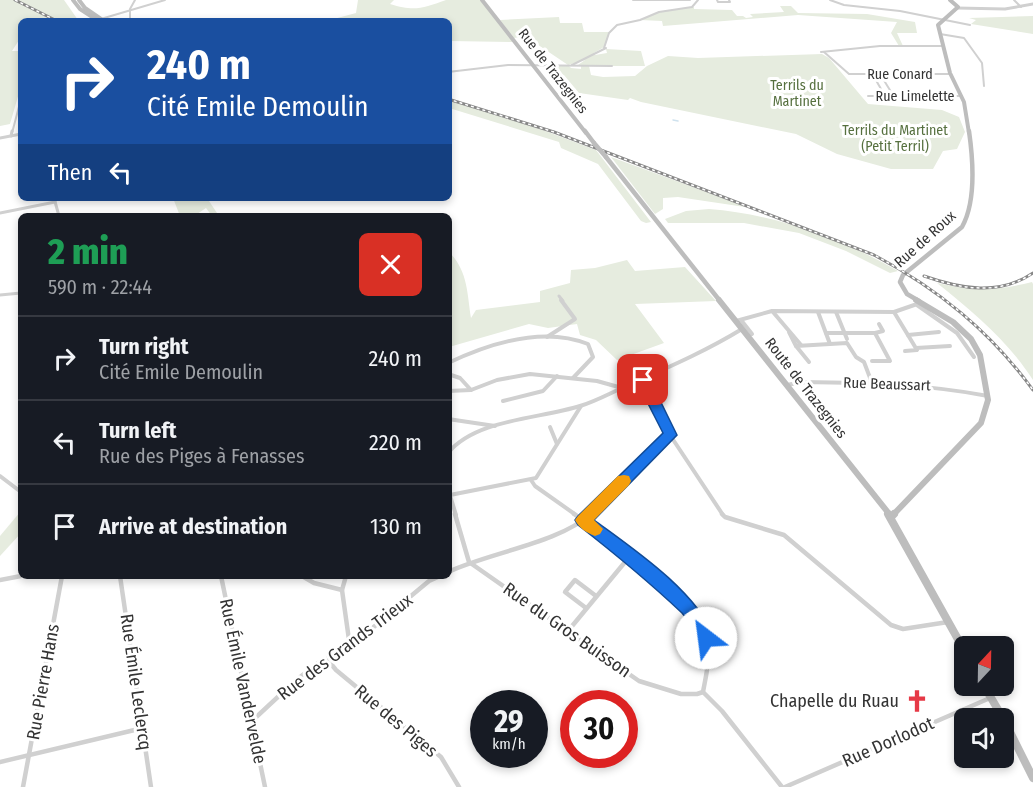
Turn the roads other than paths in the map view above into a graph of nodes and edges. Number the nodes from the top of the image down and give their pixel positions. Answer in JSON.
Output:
{"nodes":[{"id":1,"x":74,"y":0,"type":"edge"},
{"id":2,"x":79,"y":0,"type":"edge"},
{"id":3,"x":135,"y":0,"type":"edge"},
{"id":4,"x":165,"y":0,"type":"edge"},
{"id":5,"x":482,"y":0,"type":"edge"},
{"id":6,"x":633,"y":0,"type":"edge"},
{"id":7,"x":690,"y":0,"type":"edge"},
{"id":8,"x":698,"y":0,"type":"edge"},
{"id":9,"x":717,"y":0,"type":"edge"},
{"id":10,"x":729,"y":0,"type":"edge"},
{"id":11,"x":830,"y":0,"type":"edge"},
{"id":12,"x":950,"y":0,"type":"edge"},
{"id":13,"x":1014,"y":0,"type":"edge"},
{"id":14,"x":1033,"y":4,"type":"edge"},
{"id":15,"x":1020,"y":7,"type":"junction"},
{"id":16,"x":957,"y":8,"type":"junction"},
{"id":17,"x":130,"y":10,"type":"junction"},
{"id":18,"x":94,"y":18,"type":"edge"},
{"id":19,"x":95,"y":18,"type":"edge"},
{"id":20,"x":104,"y":18,"type":"edge"},
{"id":21,"x":130,"y":18,"type":"edge"},
{"id":22,"x":943,"y":19,"type":"junction"},
{"id":23,"x":970,"y":25,"type":"dead end"},
{"id":24,"x":940,"y":34,"type":"junction"},
{"id":25,"x":943,"y":46,"type":"junction"},
{"id":26,"x":533,"y":65,"type":"junction"},
{"id":27,"x":572,"y":65,"type":"junction"},
{"id":28,"x":612,"y":66,"type":"dead end"},
{"id":29,"x":452,"y":72,"type":"edge"},
{"id":30,"x":872,"y":74,"type":"junction"},
{"id":31,"x":880,"y":74,"type":"junction"},
{"id":32,"x":951,"y":74,"type":"junction"},
{"id":33,"x":984,"y":86,"type":"dead end"},
{"id":34,"x":868,"y":96,"type":"dead end"},
{"id":35,"x":885,"y":96,"type":"junction"},
{"id":36,"x":893,"y":96,"type":"junction"},
{"id":37,"x":962,"y":96,"type":"junction"},
{"id":38,"x":18,"y":112,"type":"edge"},
{"id":39,"x":18,"y":135,"type":"edge"},
{"id":40,"x":11,"y":136,"type":"junction"},
{"id":41,"x":0,"y":138,"type":"edge"},
{"id":42,"x":606,"y":157,"type":"joint"},
{"id":43,"x":51,"y":201,"type":"edge"},
{"id":44,"x":0,"y":213,"type":"edge"},
{"id":45,"x":18,"y":293,"type":"edge"},
{"id":46,"x":0,"y":295,"type":"edge"},
{"id":47,"x":559,"y":296,"type":"dead end"},
{"id":48,"x":919,"y":304,"type":"junction"},
{"id":49,"x":772,"y":311,"type":"junction"},
{"id":50,"x":818,"y":312,"type":"junction"},
{"id":51,"x":836,"y":312,"type":"junction"},
{"id":52,"x":894,"y":312,"type":"junction"},
{"id":53,"x":738,"y":321,"type":"junction"},
{"id":54,"x":879,"y":324,"type":"dead end"},
{"id":55,"x":742,"y":330,"type":"junction"},
{"id":56,"x":789,"y":331,"type":"junction"},
{"id":57,"x":939,"y":332,"type":"dead end"},
{"id":58,"x":826,"y":333,"type":"junction"},
{"id":59,"x":845,"y":333,"type":"junction"},
{"id":60,"x":875,"y":333,"type":"junction"},
{"id":61,"x":752,"y":334,"type":"dead end"},
{"id":62,"x":908,"y":335,"type":"junction"},
{"id":63,"x":546,"y":338,"type":"junction"},
{"id":64,"x":847,"y":339,"type":"dead end"},
{"id":65,"x":830,"y":344,"type":"junction"},
{"id":66,"x":802,"y":345,"type":"junction"},
{"id":67,"x":796,"y":346,"type":"junction"},
{"id":68,"x":950,"y":346,"type":"dead end"},
{"id":69,"x":916,"y":348,"type":"junction"},
{"id":70,"x":905,"y":351,"type":"dead end"},
{"id":71,"x":974,"y":357,"type":"dead end"},
{"id":72,"x":452,"y":361,"type":"edge"},
{"id":73,"x":872,"y":361,"type":"dead end"},
{"id":74,"x":809,"y":362,"type":"dead end"},
{"id":75,"x":452,"y":375,"type":"edge"},
{"id":76,"x":557,"y":376,"type":"junction"},
{"id":77,"x":573,"y":378,"type":"junction"},
{"id":78,"x":643,"y":380,"type":"junction"},
{"id":79,"x":872,"y":383,"type":"junction"},
{"id":80,"x":786,"y":385,"type":"junction"},
{"id":81,"x":623,"y":388,"type":"junction"},
{"id":82,"x":471,"y":390,"type":"junction"},
{"id":83,"x":452,"y":392,"type":"edge"},
{"id":84,"x":988,"y":396,"type":"junction"},
{"id":85,"x":503,"y":400,"type":"dead end"},
{"id":86,"x":581,"y":406,"type":"junction"},
{"id":87,"x":452,"y":420,"type":"edge"},
{"id":88,"x":496,"y":426,"type":"junction"},
{"id":89,"x":550,"y":427,"type":"dead end"},
{"id":90,"x":670,"y":435,"type":"junction"},
{"id":91,"x":558,"y":445,"type":"junction"},
{"id":92,"x":452,"y":449,"type":"edge"},
{"id":93,"x":0,"y":476,"type":"edge"},
{"id":94,"x":531,"y":480,"type":"junction"},
{"id":95,"x":18,"y":490,"type":"edge"},
{"id":96,"x":452,"y":495,"type":"edge"},
{"id":97,"x":452,"y":502,"type":"edge"},
{"id":98,"x":891,"y":517,"type":"junction"},
{"id":99,"x":583,"y":520,"type":"junction"},
{"id":100,"x":630,"y":556,"type":"junction"},
{"id":101,"x":469,"y":562,"type":"junction"},
{"id":102,"x":452,"y":570,"type":"edge"},
{"id":103,"x":18,"y":577,"type":"edge"},
{"id":104,"x":61,"y":579,"type":"edge"},
{"id":105,"x":120,"y":579,"type":"edge"},
{"id":106,"x":222,"y":579,"type":"edge"},
{"id":107,"x":307,"y":579,"type":"edge"},
{"id":108,"x":345,"y":579,"type":"edge"},
{"id":109,"x":433,"y":579,"type":"edge"},
{"id":110,"x":0,"y":580,"type":"edge"},
{"id":111,"x":342,"y":590,"type":"junction"},
{"id":112,"x":596,"y":596,"type":"junction"},
{"id":113,"x":586,"y":608,"type":"junction"},
{"id":114,"x":949,"y":622,"type":"junction"},
{"id":115,"x":568,"y":631,"type":"junction"},
{"id":116,"x":956,"y":636,"type":"edge"},
{"id":117,"x":350,"y":647,"type":"junction"},
{"id":118,"x":327,"y":659,"type":"junction"},
{"id":119,"x":703,"y":692,"type":"junction"},
{"id":120,"x":991,"y":698,"type":"joint"},
{"id":121,"x":997,"y":708,"type":"edge"},
{"id":122,"x":252,"y":721,"type":"junction"},
{"id":123,"x":142,"y":728,"type":"junction"},
{"id":124,"x":1014,"y":741,"type":"edge"},
{"id":125,"x":29,"y":755,"type":"junction"},
{"id":126,"x":0,"y":762,"type":"edge"},
{"id":127,"x":1033,"y":778,"type":"edge"},
{"id":128,"x":23,"y":787,"type":"edge"},
{"id":129,"x":151,"y":787,"type":"edge"},
{"id":130,"x":265,"y":787,"type":"edge"},
{"id":131,"x":459,"y":787,"type":"edge"},
{"id":132,"x":784,"y":787,"type":"edge"}],
"edges":[{"from":1,"to":18,"type":"main road"},
{"from":2,"to":19,"type":"main road"},
{"from":3,"to":17,"type":"street"},
{"from":4,"to":17,"type":"street"},
{"from":5,"to":26,"type":"main road","name":"Rue de Trazegnies"},
{"from":6,"to":7,"type":"street"},
{"from":8,"to":27,"type":"street"},
{"from":9,"to":10,"type":"street"},
{"from":11,"to":22,"type":"street"},
{"from":12,"to":16,"type":"main road"},
{"from":13,"to":15,"type":"street"},
{"from":14,"to":15,"type":"street"},
{"from":15,"to":16,"type":"street"},
{"from":16,"to":22,"type":"main road"},
{"from":17,"to":20,"type":"street"},
{"from":17,"to":21,"type":"street"},
{"from":22,"to":23,"type":"street"},
{"from":22,"to":24,"type":"main road"},
{"from":24,"to":25,"type":"main road"},
{"from":24,"to":33,"type":"street"},
{"from":25,"to":30,"type":"street","name":"Rue Conard"},
{"from":25,"to":32,"type":"main road"},
{"from":26,"to":27,"type":"street"},
{"from":26,"to":29,"type":"street"},
{"from":26,"to":42,"type":"main road","name":"Rue de Trazegnies","bridge":true},
{"from":27,"to":28,"type":"street"},
{"from":30,"to":31,"type":"street","name":"Rue Conard"},
{"from":30,"to":35,"type":"street"},
{"from":31,"to":32,"type":"street","name":"Rue Conard"},
{"from":31,"to":36,"type":"street"},
{"from":32,"to":37,"type":"main road"},
{"from":34,"to":35,"type":"street","name":"Rue Limelette"},
{"from":35,"to":36,"type":"street","name":"Rue Limelette"},
{"from":36,"to":37,"type":"street","name":"Rue Limelette"},
{"from":37,"to":48,"type":"main road","name":"Rue de Roux"},
{"from":38,"to":40,"type":"street"},
{"from":39,"to":40,"type":"street"},
{"from":40,"to":41,"type":"street"},
{"from":42,"to":53,"type":"main road","name":"Route de Trazegnies"},
{"from":43,"to":44,"type":"street"},
{"from":45,"to":46,"type":"street"},
{"from":47,"to":63,"type":"street"},
{"from":48,"to":52,"type":"street"},
{"from":48,"to":71,"type":"street","name":"Rue de Roux"},
{"from":48,"to":84,"type":"main road","name":"Rue de Roux"},
{"from":49,"to":50,"type":"street"},
{"from":49,"to":53,"type":"street"},
{"from":49,"to":56,"type":"street"},
{"from":50,"to":51,"type":"street"},
{"from":50,"to":58,"type":"street"},
{"from":51,"to":52,"type":"street"},
{"from":51,"to":59,"type":"street"},
{"from":52,"to":62,"type":"street"},
{"from":53,"to":55,"type":"main road","name":"Route de Trazegnies"},
{"from":53,"to":61,"type":"street"},
{"from":54,"to":60,"type":"street"},
{"from":55,"to":78,"type":"street"},
{"from":55,"to":80,"type":"main road","name":"Route de Trazegnies"},
{"from":56,"to":66,"type":"street"},
{"from":56,"to":67,"type":"street"},
{"from":57,"to":62,"type":"street"},
{"from":58,"to":59,"type":"street"},
{"from":58,"to":65,"type":"street"},
{"from":59,"to":60,"type":"street"},
{"from":59,"to":64,"type":"street"},
{"from":60,"to":73,"type":"street"},
{"from":62,"to":69,"type":"street"},
{"from":63,"to":72,"type":"street"},
{"from":63,"to":77,"type":"street"},
{"from":65,"to":66,"type":"street"},
{"from":65,"to":79,"type":"street"},
{"from":66,"to":67,"type":"street"},
{"from":67,"to":74,"type":"street"},
{"from":68,"to":69,"type":"street"},
{"from":69,"to":70,"type":"street"},
{"from":75,"to":82,"type":"street"},
{"from":76,"to":77,"type":"street"},
{"from":76,"to":82,"type":"street"},
{"from":76,"to":85,"type":"street"},
{"from":77,"to":81,"type":"street"},
{"from":78,"to":81,"type":"street"},
{"from":78,"to":90,"type":"street"},
{"from":79,"to":80,"type":"street","name":"Rue Beaussart"},
{"from":79,"to":84,"type":"street","name":"Rue Beaussart"},
{"from":80,"to":98,"type":"main road","name":"Route de Trazegnies"},
{"from":81,"to":86,"type":"street"},
{"from":82,"to":83,"type":"street"},
{"from":84,"to":98,"type":"main road","name":"Rue de Roux"},
{"from":86,"to":88,"type":"street"},
{"from":86,"to":91,"type":"street"},
{"from":87,"to":88,"type":"street"},
{"from":88,"to":92,"type":"street"},
{"from":89,"to":91,"type":"street"},
{"from":90,"to":99,"type":"street"},
{"from":90,"to":114,"type":"street"},
{"from":91,"to":94,"type":"street"},
{"from":93,"to":95,"type":"street"},
{"from":94,"to":96,"type":"street"},
{"from":94,"to":99,"type":"street"},
{"from":97,"to":101,"type":"street"},
{"from":98,"to":114,"type":"main road","name":"Route de Trazegnies"},
{"from":99,"to":100,"type":"street"},
{"from":99,"to":101,"type":"street"},
{"from":100,"to":112,"type":"street"},
{"from":100,"to":119,"type":"street"},
{"from":101,"to":102,"type":"street"},
{"from":101,"to":115,"type":"street","name":"Rue du Gros Buisson"},
{"from":103,"to":110,"type":"street"},
{"from":104,"to":125,"type":"street","name":"Rue Pierre Hans"},
{"from":105,"to":123,"type":"street","name":"Rue Émile Leclercq"},
{"from":106,"to":122,"type":"street","name":"Rue Émile Vandervelde"},
{"from":107,"to":111,"type":"street"},
{"from":108,"to":111,"type":"street"},
{"from":109,"to":117,"type":"street","name":"Rue des Grands Trieux"},
{"from":111,"to":117,"type":"street"},
{"from":112,"to":113,"type":"street"},
{"from":112,"to":113,"type":"street"},
{"from":113,"to":115,"type":"street"},
{"from":114,"to":116,"type":"main road","name":"Route de Trazegnies"},
{"from":115,"to":119,"type":"street","name":"Rue du Gros Buisson"},
{"from":117,"to":118,"type":"street","name":"Rue des Grands Trieux"},
{"from":118,"to":122,"type":"street","name":"Rue des Grands Trieux"},
{"from":118,"to":131,"type":"street","name":"Rue des Piges"},
{"from":119,"to":132,"type":"street"},
{"from":120,"to":121,"type":"main road"},
{"from":120,"to":132,"type":"street","name":"Rue Dorlodot"},
{"from":122,"to":130,"type":"street","name":"Rue Émile Vandervelde"},
{"from":123,"to":125,"type":"street"},
{"from":123,"to":129,"type":"street","name":"Rue Émile Leclercq"},
{"from":124,"to":127,"type":"main road"},
{"from":125,"to":126,"type":"street"},
{"from":125,"to":128,"type":"street","name":"Rue Pierre Hans"}]}
